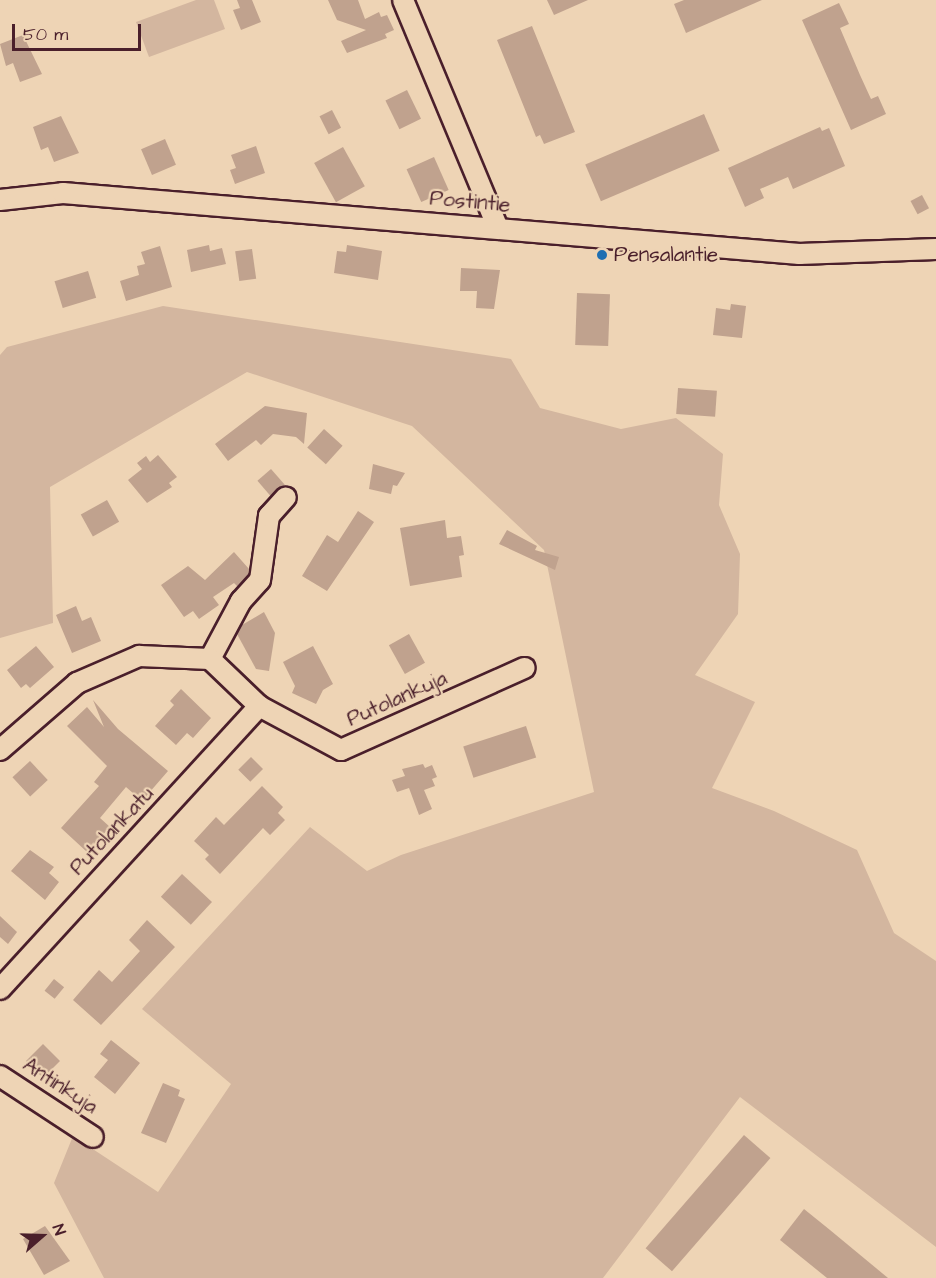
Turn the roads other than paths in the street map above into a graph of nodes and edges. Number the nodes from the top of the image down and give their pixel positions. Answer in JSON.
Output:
{"nodes":[{"id":1,"x":403,"y":0,"type":"edge"},
{"id":2,"x":0,"y":200,"type":"edge"},
{"id":3,"x":498,"y":228,"type":"junction"},
{"id":4,"x":936,"y":249,"type":"edge"},
{"id":5,"x":285,"y":496,"type":"dead end"},
{"id":6,"x":210,"y":659,"type":"junction"},
{"id":7,"x":524,"y":668,"type":"dead end"},
{"id":8,"x":259,"y":706,"type":"junction"},
{"id":9,"x":0,"y":750,"type":"edge"},
{"id":10,"x":0,"y":988,"type":"edge"},
{"id":11,"x":0,"y":1076,"type":"edge"},
{"id":12,"x":93,"y":1137,"type":"dead end"}],
"edges":[{"from":1,"to":3,"type":"street"},
{"from":2,"to":3,"type":"street","name":"Postintie"},
{"from":3,"to":4,"type":"street","name":"Postintie"},
{"from":5,"to":6,"type":"street"},
{"from":6,"to":8,"type":"street"},
{"from":6,"to":9,"type":"street"},
{"from":7,"to":8,"type":"street","name":"Putolankuja"},
{"from":8,"to":10,"type":"street","name":"Putolankatu"},
{"from":11,"to":12,"type":"street","name":"Antinkuja"}]}
